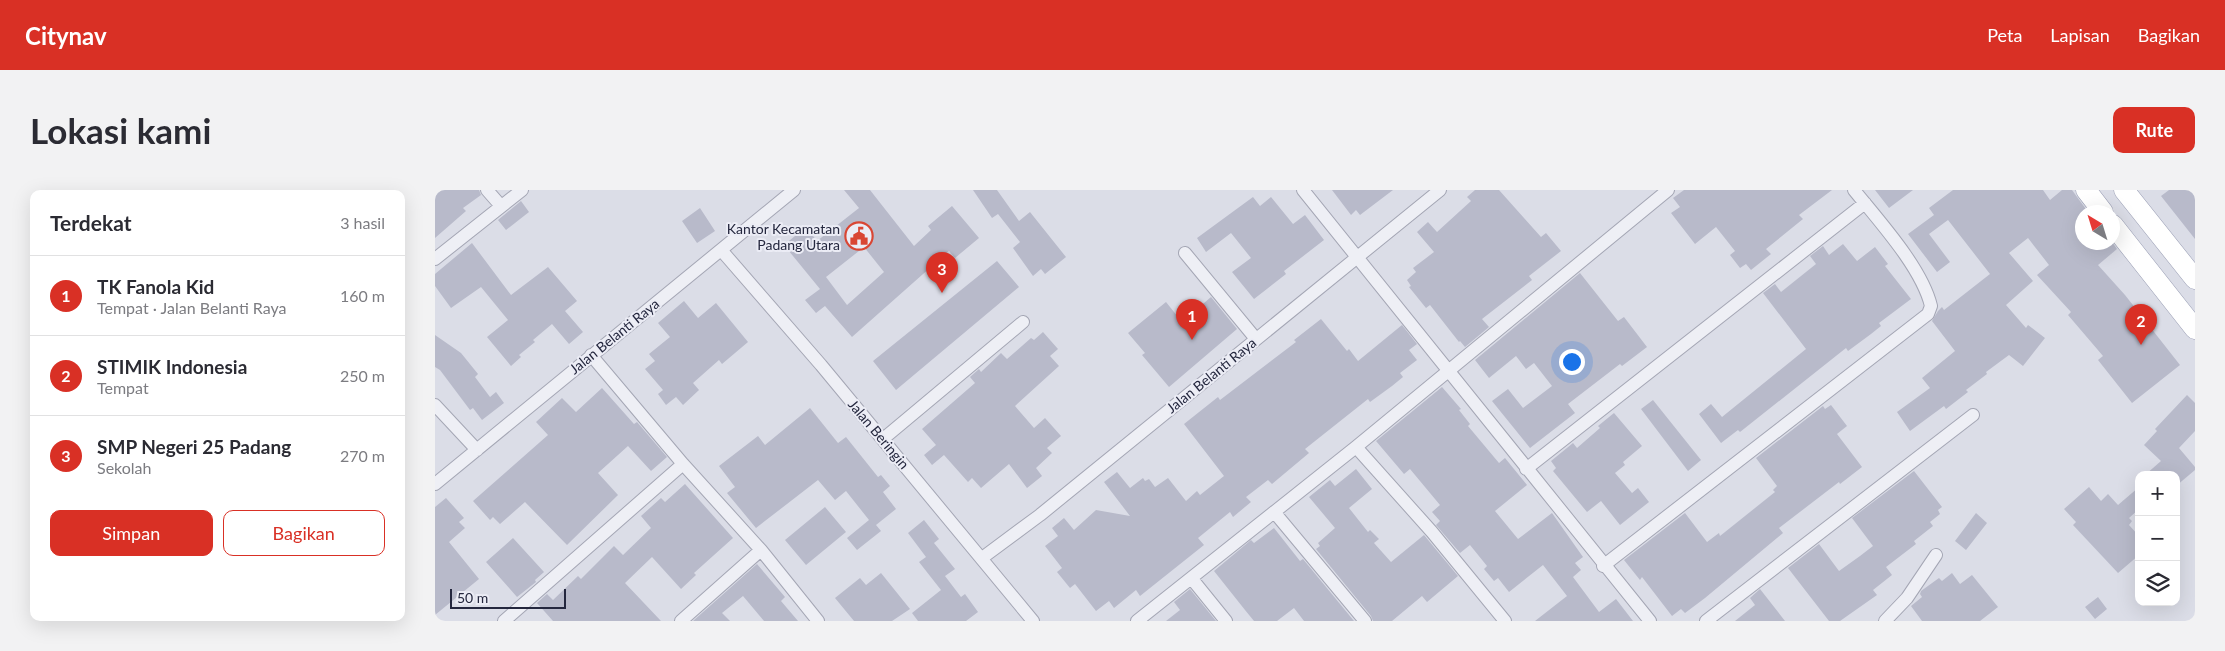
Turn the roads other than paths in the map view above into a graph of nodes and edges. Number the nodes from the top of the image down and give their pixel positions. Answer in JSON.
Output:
{"nodes":[{"id":1,"x":487,"y":190,"type":"edge"},
{"id":2,"x":522,"y":190,"type":"edge"},
{"id":3,"x":794,"y":190,"type":"edge"},
{"id":4,"x":1303,"y":190,"type":"edge"},
{"id":5,"x":1440,"y":190,"type":"edge"},
{"id":6,"x":1668,"y":190,"type":"edge"},
{"id":7,"x":1854,"y":190,"type":"edge"},
{"id":8,"x":2086,"y":190,"type":"edge"},
{"id":9,"x":2124,"y":190,"type":"edge"},
{"id":10,"x":1865,"y":203,"type":"junction"},
{"id":11,"x":2098,"y":205,"type":"edge"},
{"id":12,"x":501,"y":206,"type":"junction"},
{"id":13,"x":2120,"y":234,"type":"edge"},
{"id":14,"x":722,"y":251,"type":"junction"},
{"id":15,"x":1185,"y":253,"type":"dead end"},
{"id":16,"x":1357,"y":256,"type":"junction"},
{"id":17,"x":435,"y":259,"type":"edge"},
{"id":18,"x":2195,"y":279,"type":"edge"},
{"id":19,"x":1023,"y":322,"type":"dead end"},
{"id":20,"x":2195,"y":329,"type":"edge"},
{"id":21,"x":1256,"y":338,"type":"junction"},
{"id":22,"x":591,"y":355,"type":"junction"},
{"id":23,"x":1448,"y":369,"type":"junction"},
{"id":24,"x":435,"y":405,"type":"edge"},
{"id":25,"x":1973,"y":415,"type":"dead end"},
{"id":26,"x":883,"y":440,"type":"junction"},
{"id":27,"x":1356,"y":448,"type":"junction"},
{"id":28,"x":477,"y":450,"type":"junction"},
{"id":29,"x":683,"y":464,"type":"junction"},
{"id":30,"x":1526,"y":469,"type":"junction"},
{"id":31,"x":435,"y":484,"type":"edge"},
{"id":32,"x":1275,"y":513,"type":"junction"},
{"id":33,"x":761,"y":550,"type":"junction"},
{"id":34,"x":1936,"y":555,"type":"dead end"},
{"id":35,"x":982,"y":558,"type":"junction"},
{"id":36,"x":1603,"y":566,"type":"junction"},
{"id":37,"x":1191,"y":579,"type":"junction"},
{"id":38,"x":504,"y":621,"type":"edge"},
{"id":39,"x":681,"y":621,"type":"edge"},
{"id":40,"x":818,"y":621,"type":"edge"},
{"id":41,"x":1033,"y":621,"type":"edge"},
{"id":42,"x":1137,"y":621,"type":"edge"},
{"id":43,"x":1226,"y":621,"type":"edge"},
{"id":44,"x":1365,"y":621,"type":"edge"},
{"id":45,"x":1505,"y":621,"type":"edge"},
{"id":46,"x":1649,"y":621,"type":"edge"},
{"id":47,"x":1706,"y":621,"type":"edge"},
{"id":48,"x":1885,"y":621,"type":"edge"}],
"edges":[{"from":1,"to":12,"type":"street"},
{"from":2,"to":12,"type":"street"},
{"from":3,"to":14,"type":"street","name":"Jalan Belanti Raya"},
{"from":4,"to":16,"type":"street"},
{"from":5,"to":16,"type":"street","name":"Jalan Belanti Raya"},
{"from":6,"to":23,"type":"street"},
{"from":7,"to":10,"type":"street"},
{"from":8,"to":11,"type":"main road"},
{"from":9,"to":18,"type":"main road"},
{"from":10,"to":30,"type":"street"},
{"from":10,"to":36,"type":"street"},
{"from":12,"to":17,"type":"street"},
{"from":13,"to":20,"type":"main road"},
{"from":14,"to":22,"type":"street","name":"Jalan Belanti Raya"},
{"from":14,"to":26,"type":"street","name":"Jalan Beringin"},
{"from":15,"to":21,"type":"street"},
{"from":16,"to":21,"type":"street","name":"Jalan Belanti Raya"},
{"from":16,"to":23,"type":"street"},
{"from":19,"to":26,"type":"street"},
{"from":21,"to":35,"type":"street","name":"Jalan Belanti Raya"},
{"from":22,"to":28,"type":"street","name":"Jalan Belanti Raya"},
{"from":22,"to":29,"type":"street"},
{"from":23,"to":27,"type":"street"},
{"from":23,"to":30,"type":"street"},
{"from":24,"to":28,"type":"street"},
{"from":25,"to":47,"type":"street"},
{"from":26,"to":35,"type":"street","name":"Jalan Beringin"},
{"from":27,"to":32,"type":"street"},
{"from":27,"to":45,"type":"street"},
{"from":28,"to":31,"type":"street","name":"Jalan Belanti Raya"},
{"from":29,"to":33,"type":"street"},
{"from":29,"to":38,"type":"street"},
{"from":30,"to":36,"type":"street"},
{"from":32,"to":37,"type":"street"},
{"from":32,"to":44,"type":"street"},
{"from":33,"to":39,"type":"street"},
{"from":33,"to":40,"type":"street"},
{"from":34,"to":48,"type":"street"},
{"from":35,"to":41,"type":"street","name":"Jalan Beringin"},
{"from":36,"to":46,"type":"street"},
{"from":37,"to":42,"type":"street"},
{"from":37,"to":43,"type":"street"}]}
